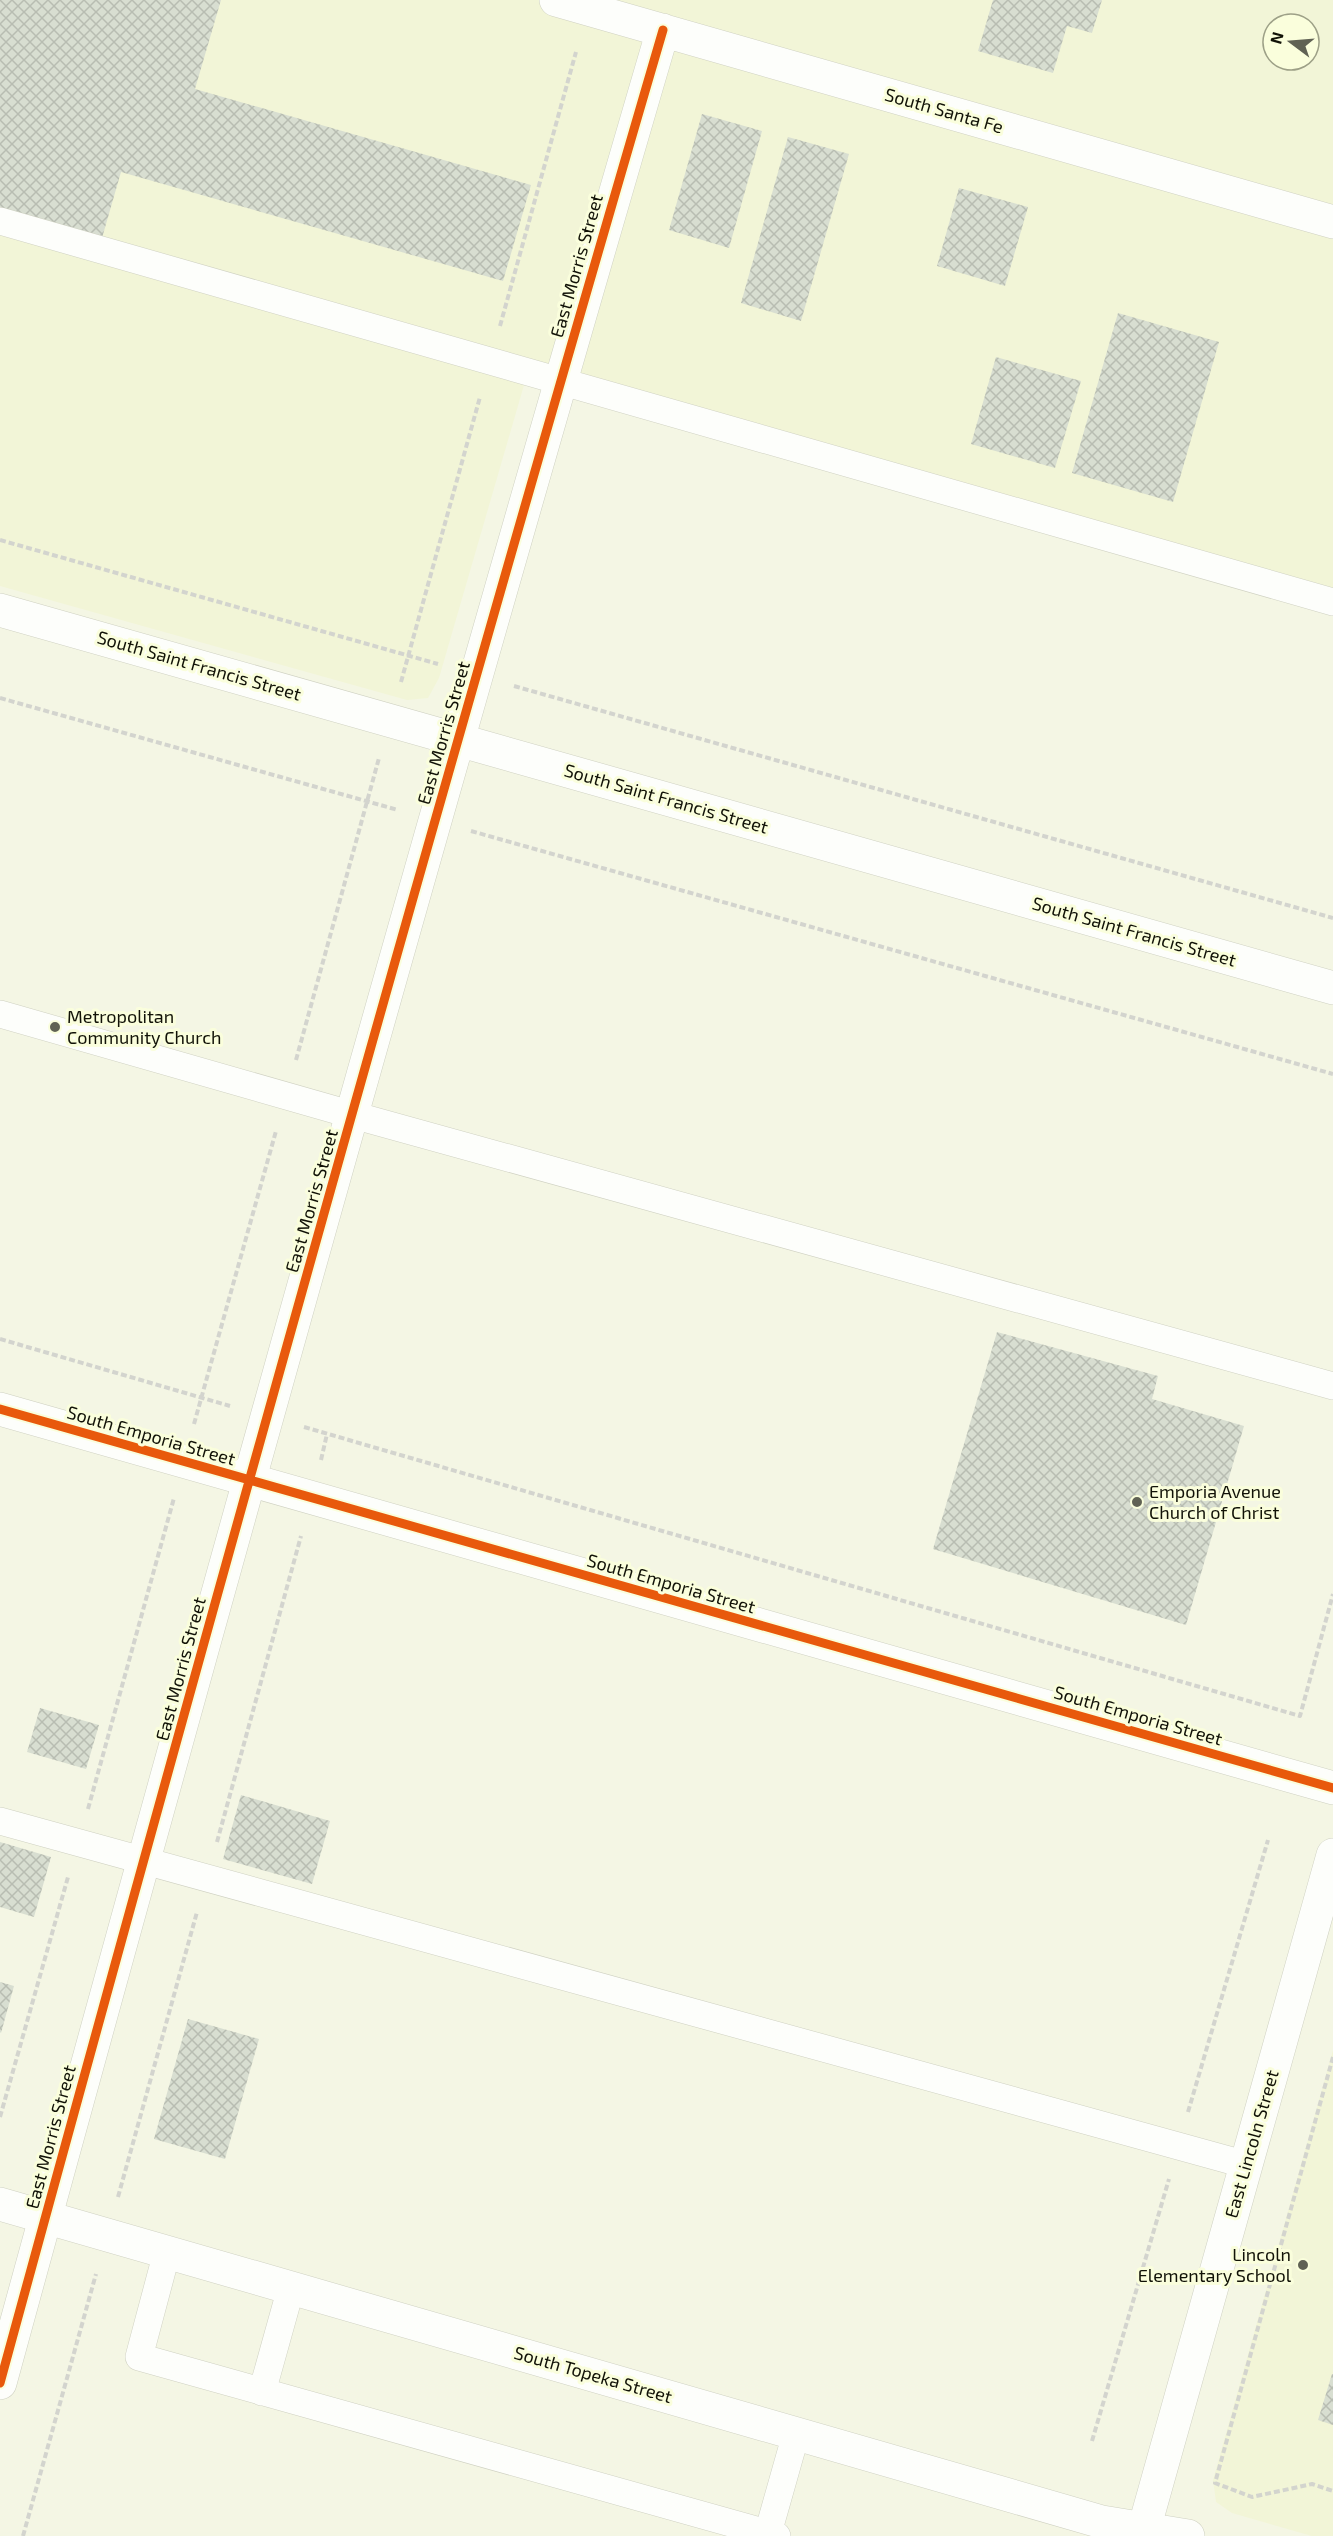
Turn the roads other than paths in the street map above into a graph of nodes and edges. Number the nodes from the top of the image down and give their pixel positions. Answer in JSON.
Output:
{"nodes":[{"id":1,"x":556,"y":0,"type":"edge"},
{"id":2,"x":663,"y":30,"type":"junction"},
{"id":3,"x":0,"y":221,"type":"edge"},
{"id":4,"x":1333,"y":222,"type":"edge"},
{"id":5,"x":560,"y":381,"type":"junction"},
{"id":6,"x":1333,"y":602,"type":"edge"},
{"id":7,"x":0,"y":610,"type":"edge"},
{"id":8,"x":459,"y":740,"type":"junction"},
{"id":9,"x":1333,"y":988,"type":"edge"},
{"id":10,"x":0,"y":1014,"type":"edge"},
{"id":11,"x":353,"y":1115,"type":"junction"},
{"id":12,"x":1333,"y":1386,"type":"edge"},
{"id":13,"x":0,"y":1409,"type":"edge"},
{"id":14,"x":250,"y":1481,"type":"junction"},
{"id":15,"x":1333,"y":1788,"type":"edge"},
{"id":16,"x":0,"y":1821,"type":"edge"},
{"id":17,"x":1333,"y":1855,"type":"edge"},
{"id":18,"x":145,"y":1861,"type":"junction"},
{"id":19,"x":1246,"y":2165,"type":"junction"},
{"id":20,"x":0,"y":2204,"type":"edge"},
{"id":21,"x":46,"y":2217,"type":"junction"},
{"id":22,"x":167,"y":2252,"type":"junction"},
{"id":23,"x":291,"y":2288,"type":"junction"},
{"id":24,"x":0,"y":2383,"type":"edge"},
{"id":25,"x":262,"y":2392,"type":"junction"},
{"id":26,"x":796,"y":2434,"type":"junction"},
{"id":27,"x":1143,"y":2532,"type":"edge"},
{"id":28,"x":773,"y":2535,"type":"edge"},
{"id":29,"x":1188,"y":2536,"type":"edge"}],
"edges":[{"from":1,"to":2,"type":"street","name":"South Santa Fe"},
{"from":2,"to":4,"type":"street","name":"South Santa Fe"},
{"from":2,"to":5,"type":"street","name":"East Morris Street"},
{"from":3,"to":5,"type":"lane"},
{"from":5,"to":6,"type":"lane"},
{"from":5,"to":8,"type":"street","name":"East Morris Street"},
{"from":7,"to":8,"type":"street","name":"South Saint Francis Street"},
{"from":8,"to":9,"type":"street","name":"South Saint Francis Street"},
{"from":8,"to":11,"type":"street","name":"East Morris Street"},
{"from":10,"to":11,"type":"lane"},
{"from":11,"to":12,"type":"lane"},
{"from":11,"to":14,"type":"street","name":"East Morris Street"},
{"from":13,"to":14,"type":"street","name":"South Emporia Street"},
{"from":14,"to":15,"type":"street","name":"South Emporia Street"},
{"from":14,"to":18,"type":"street","name":"East Morris Street"},
{"from":16,"to":18,"type":"lane"},
{"from":17,"to":19,"type":"street","name":"East Lincoln Street"},
{"from":18,"to":19,"type":"lane"},
{"from":18,"to":21,"type":"street","name":"East Morris Street"},
{"from":19,"to":27,"type":"street","name":"East Lincoln Street"},
{"from":20,"to":21,"type":"street","name":"South Topeka Street"},
{"from":21,"to":22,"type":"street","name":"South Topeka Street"},
{"from":21,"to":24,"type":"street","name":"East Morris Street"},
{"from":22,"to":23,"type":"street","name":"South Topeka Street"},
{"from":22,"to":25,"type":"lane"},
{"from":23,"to":25,"type":"lane"},
{"from":23,"to":26,"type":"street","name":"South Topeka Street"},
{"from":25,"to":28,"type":"lane"},
{"from":26,"to":27,"type":"street","name":"South Topeka Street"},
{"from":26,"to":28,"type":"lane"},
{"from":27,"to":29,"type":"street","name":"South Topeka Street"}]}
